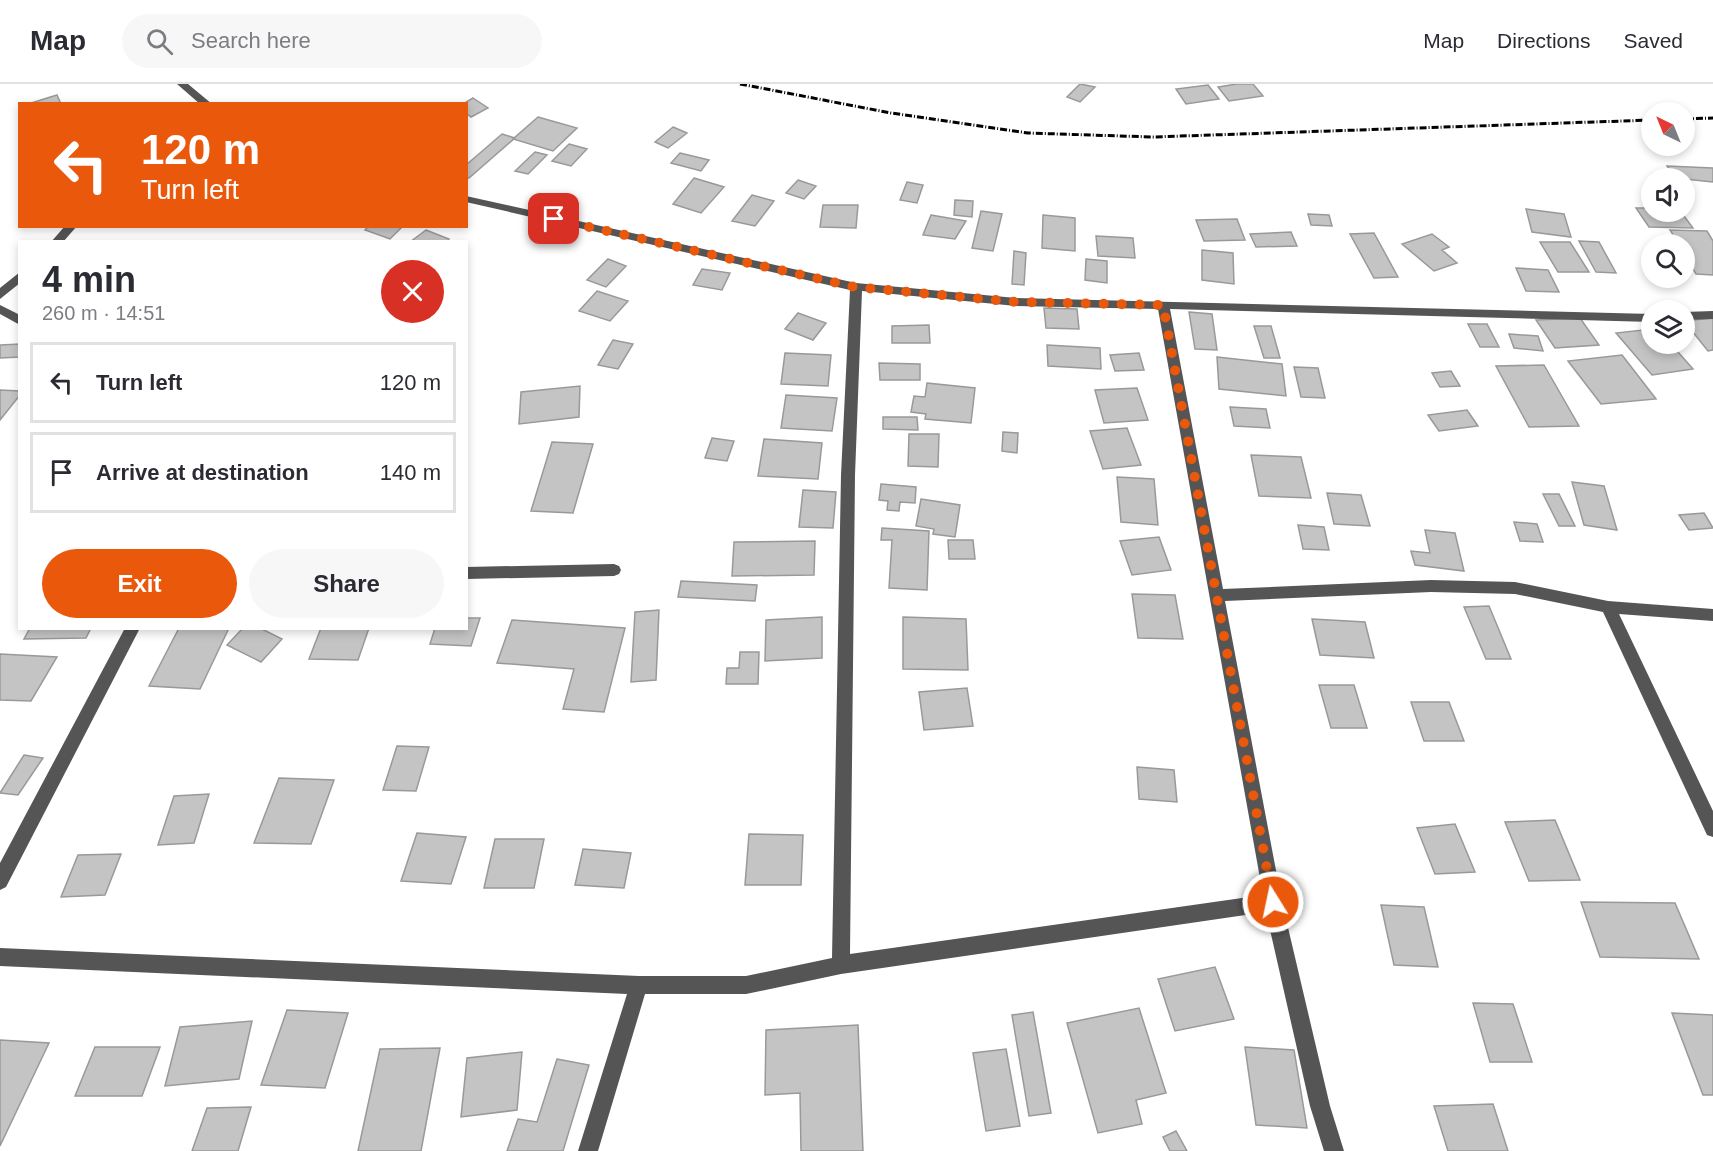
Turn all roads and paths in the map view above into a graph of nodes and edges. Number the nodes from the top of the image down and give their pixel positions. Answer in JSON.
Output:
{"nodes":[{"id":1,"x":182,"y":84,"type":"edge"},
{"id":2,"x":204,"y":102,"type":"edge"},
{"id":3,"x":468,"y":199,"type":"edge"},
{"id":4,"x":70,"y":228,"type":"edge"},
{"id":5,"x":58,"y":240,"type":"edge"},
{"id":6,"x":18,"y":278,"type":"edge"},
{"id":7,"x":855,"y":287,"type":"junction"},
{"id":8,"x":0,"y":295,"type":"edge"},
{"id":9,"x":1163,"y":305,"type":"junction"},
{"id":10,"x":0,"y":309,"type":"edge"},
{"id":11,"x":1713,"y":315,"type":"edge"},
{"id":12,"x":1695,"y":316,"type":"edge"},
{"id":13,"x":1641,"y":318,"type":"edge"},
{"id":14,"x":18,"y":320,"type":"edge"},
{"id":15,"x":614,"y":570,"type":"dead end"},
{"id":16,"x":468,"y":573,"type":"edge"},
{"id":17,"x":1218,"y":595,"type":"junction"},
{"id":18,"x":1608,"y":607,"type":"junction"},
{"id":19,"x":1713,"y":615,"type":"edge"},
{"id":20,"x":132,"y":630,"type":"edge"},
{"id":21,"x":1713,"y":829,"type":"edge"},
{"id":22,"x":0,"y":881,"type":"edge"},
{"id":23,"x":1273,"y":902,"type":"junction"},
{"id":24,"x":0,"y":957,"type":"edge"},
{"id":25,"x":840,"y":965,"type":"junction"},
{"id":26,"x":639,"y":985,"type":"junction"},
{"id":27,"x":588,"y":1151,"type":"edge"},
{"id":28,"x":1334,"y":1151,"type":"edge"}],
"edges":[{"from":1,"to":2,"type":"street"},
{"from":3,"to":7,"type":"street"},
{"from":4,"to":5,"type":"street"},
{"from":6,"to":8,"type":"street"},
{"from":7,"to":9,"type":"street"},
{"from":7,"to":25,"type":"street"},
{"from":9,"to":13,"type":"street"},
{"from":9,"to":17,"type":"street"},
{"from":10,"to":14,"type":"street"},
{"from":11,"to":12,"type":"street"},
{"from":15,"to":16,"type":"street"},
{"from":17,"to":18,"type":"street"},
{"from":17,"to":23,"type":"street"},
{"from":18,"to":19,"type":"street"},
{"from":18,"to":21,"type":"street"},
{"from":20,"to":22,"type":"street"},
{"from":23,"to":25,"type":"street"},
{"from":23,"to":28,"type":"street"},
{"from":24,"to":26,"type":"street"},
{"from":25,"to":26,"type":"street"},
{"from":26,"to":27,"type":"street"}]}
